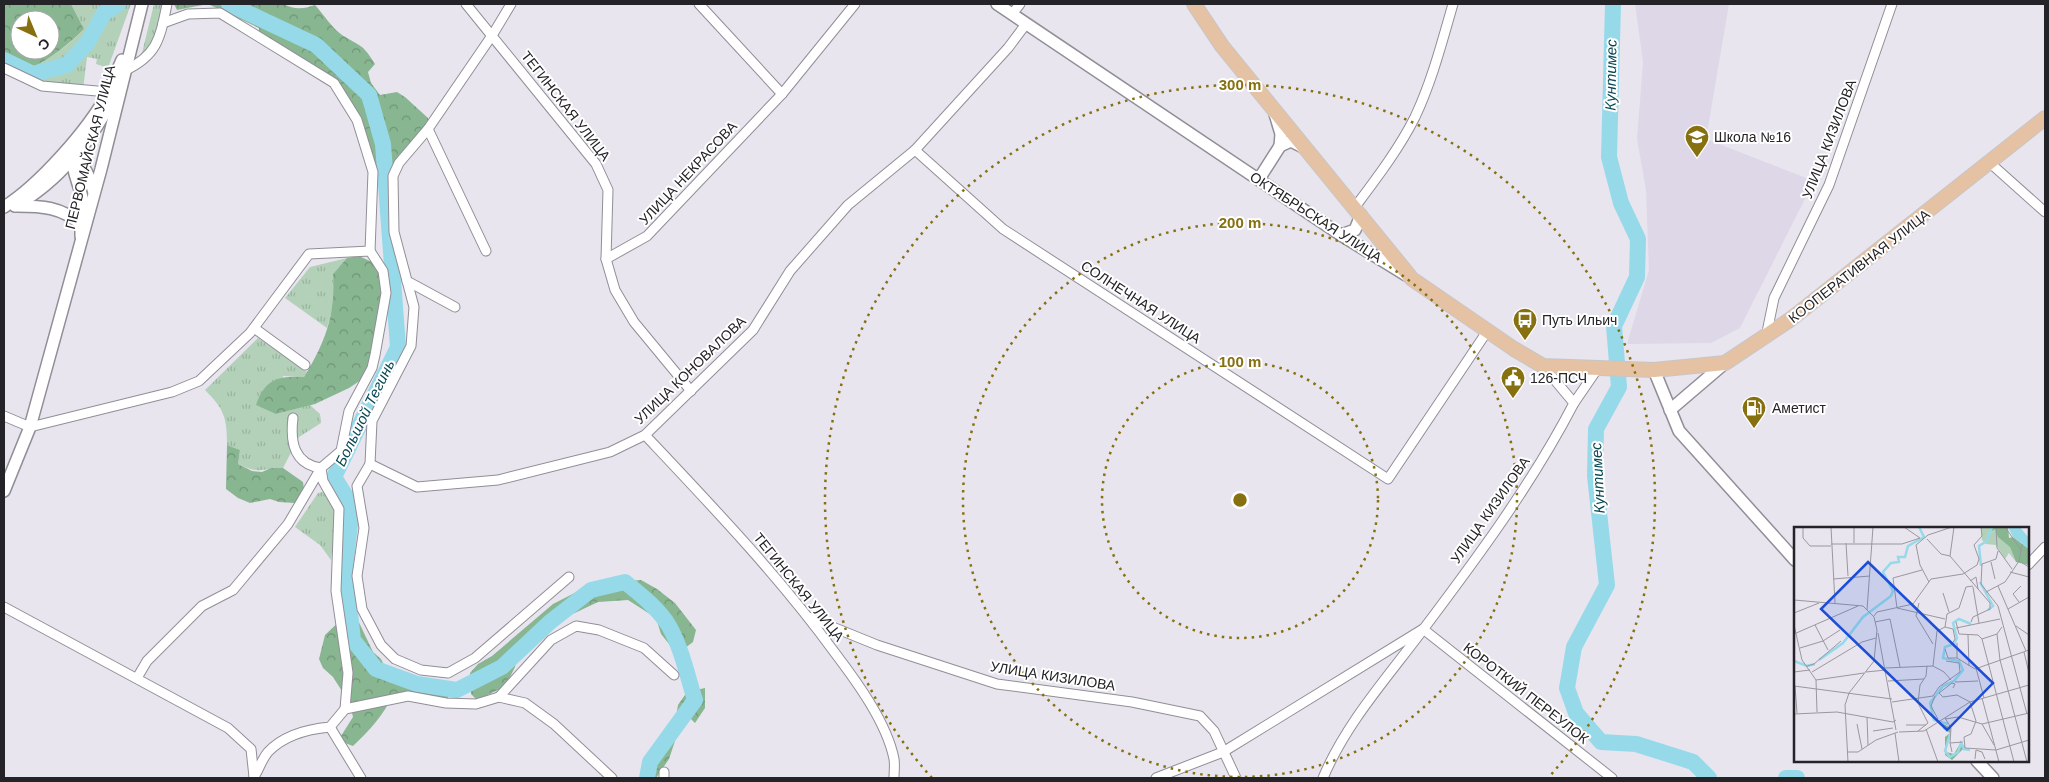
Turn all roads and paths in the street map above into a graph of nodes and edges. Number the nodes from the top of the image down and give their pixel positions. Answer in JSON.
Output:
{"nodes":[{"id":1,"x":142,"y":4,"type":"edge"},
{"id":2,"x":167,"y":4,"type":"edge"},
{"id":3,"x":466,"y":4,"type":"edge"},
{"id":4,"x":511,"y":4,"type":"edge"},
{"id":5,"x":699,"y":4,"type":"edge"},
{"id":6,"x":855,"y":4,"type":"edge"},
{"id":7,"x":997,"y":4,"type":"edge"},
{"id":8,"x":1020,"y":4,"type":"edge"},
{"id":9,"x":1194,"y":4,"type":"edge"},
{"id":10,"x":1453,"y":4,"type":"edge"},
{"id":11,"x":1892,"y":4,"type":"edge"},
{"id":12,"x":1012,"y":14,"type":"junction"},
{"id":13,"x":163,"y":23,"type":"junction"},
{"id":14,"x":1026,"y":24,"type":"junction"},
{"id":15,"x":134,"y":33,"type":"junction"},
{"id":16,"x":493,"y":34,"type":"junction"},
{"id":17,"x":4,"y":68,"type":"edge"},
{"id":18,"x":124,"y":71,"type":"junction"},
{"id":19,"x":108,"y":92,"type":"junction"},
{"id":20,"x":782,"y":94,"type":"junction"},
{"id":21,"x":1271,"y":106,"type":"junction"},
{"id":22,"x":2045,"y":118,"type":"edge"},
{"id":23,"x":428,"y":129,"type":"junction"},
{"id":24,"x":75,"y":138,"type":"junction"},
{"id":25,"x":1280,"y":146,"type":"junction"},
{"id":26,"x":915,"y":150,"type":"junction"},
{"id":27,"x":1311,"y":154,"type":"junction"},
{"id":28,"x":72,"y":157,"type":"junction"},
{"id":29,"x":1989,"y":162,"type":"junction"},
{"id":30,"x":47,"y":169,"type":"junction"},
{"id":31,"x":1259,"y":179,"type":"junction"},
{"id":32,"x":94,"y":195,"type":"junction"},
{"id":33,"x":8,"y":207,"type":"edge"},
{"id":34,"x":1358,"y":211,"type":"junction"},
{"id":35,"x":2045,"y":212,"type":"edge"},
{"id":36,"x":81,"y":224,"type":"junction"},
{"id":37,"x":1341,"y":235,"type":"junction"},
{"id":38,"x":80,"y":250,"type":"junction"},
{"id":39,"x":370,"y":251,"type":"junction"},
{"id":40,"x":486,"y":251,"type":"dead end"},
{"id":41,"x":606,"y":258,"type":"junction"},
{"id":42,"x":1412,"y":279,"type":"junction"},
{"id":43,"x":407,"y":281,"type":"junction"},
{"id":44,"x":455,"y":307,"type":"dead end"},
{"id":45,"x":254,"y":328,"type":"junction"},
{"id":46,"x":1488,"y":330,"type":"junction"},
{"id":47,"x":1766,"y":337,"type":"junction"},
{"id":48,"x":1725,"y":363,"type":"junction"},
{"id":49,"x":305,"y":365,"type":"dead end"},
{"id":50,"x":1543,"y":366,"type":"junction"},
{"id":51,"x":1598,"y":368,"type":"junction"},
{"id":52,"x":1654,"y":370,"type":"junction"},
{"id":53,"x":691,"y":392,"type":"junction"},
{"id":54,"x":1574,"y":403,"type":"junction"},
{"id":55,"x":1670,"y":410,"type":"junction"},
{"id":56,"x":4,"y":416,"type":"edge"},
{"id":57,"x":293,"y":418,"type":"dead end"},
{"id":58,"x":30,"y":427,"type":"junction"},
{"id":59,"x":645,"y":435,"type":"junction"},
{"id":60,"x":370,"y":464,"type":"junction"},
{"id":61,"x":321,"y":468,"type":"junction"},
{"id":62,"x":4,"y":491,"type":"edge"},
{"id":63,"x":2045,"y":547,"type":"edge"},
{"id":64,"x":1794,"y":559,"type":"edge"},
{"id":65,"x":2029,"y":564,"type":"edge"},
{"id":66,"x":569,"y":577,"type":"dead end"},
{"id":67,"x":4,"y":607,"type":"edge"},
{"id":68,"x":808,"y":617,"type":"junction"},
{"id":69,"x":1424,"y":629,"type":"junction"},
{"id":70,"x":674,"y":675,"type":"dead end"},
{"id":71,"x":137,"y":678,"type":"junction"},
{"id":72,"x":499,"y":697,"type":"junction"},
{"id":73,"x":345,"y":710,"type":"junction"},
{"id":74,"x":330,"y":727,"type":"junction"},
{"id":75,"x":1223,"y":752,"type":"junction"},
{"id":76,"x":1978,"y":762,"type":"edge"},
{"id":77,"x":254,"y":778,"type":"edge"},
{"id":78,"x":360,"y":778,"type":"edge"},
{"id":79,"x":612,"y":778,"type":"edge"},
{"id":80,"x":894,"y":778,"type":"edge"},
{"id":81,"x":1156,"y":778,"type":"edge"},
{"id":82,"x":1236,"y":778,"type":"edge"},
{"id":83,"x":1323,"y":778,"type":"edge"},
{"id":84,"x":1612,"y":778,"type":"edge"},
{"id":85,"x":1992,"y":778,"type":"edge"}],
"edges":[{"from":1,"to":15,"type":"street","name":"ПЕРВОМАЙСКАЯ УЛИЦА"},
{"from":2,"to":13,"type":"street"},
{"from":3,"to":16,"type":"street","name":"ТЕГИНСКАЯ УЛИЦА"},
{"from":4,"to":16,"type":"street"},
{"from":5,"to":20,"type":"street"},
{"from":6,"to":20,"type":"street","name":"УЛИЦА НЕКРАСОВА"},
{"from":7,"to":12,"type":"street","name":"ОКТЯБРЬСКАЯ УЛИЦА"},
{"from":8,"to":12,"type":"street"},
{"from":9,"to":21,"type":"main road"},
{"from":10,"to":34,"type":"street"},
{"from":11,"to":47,"type":"street","name":"УЛИЦА КИЗИЛОВА"},
{"from":12,"to":14,"type":"street","name":"ОКТЯБРЬСКАЯ УЛИЦА"},
{"from":13,"to":18,"type":"street"},
{"from":13,"to":39,"type":"street"},
{"from":14,"to":26,"type":"street","name":"УЛИЦА КОНОВАЛОВА"},
{"from":14,"to":31,"type":"street","name":"ОКТЯБРЬСКАЯ УЛИЦА"},
{"from":15,"to":18,"type":"street","name":"ПЕРВОМАЙСКАЯ УЛИЦА"},
{"from":15,"to":19,"type":"street","name":"ПЕРВОМАЙСКАЯ УЛИЦА"},
{"from":16,"to":23,"type":"street"},
{"from":16,"to":41,"type":"street","name":"ТЕГИНСКАЯ УЛИЦА"},
{"from":17,"to":19,"type":"street","name":"ПЕРВОМАЙСКАЯ УЛИЦА"},
{"from":18,"to":28,"type":"street"},
{"from":18,"to":32,"type":"street","name":"ПЕРВОМАЙСКАЯ УЛИЦА"},
{"from":19,"to":24,"type":"street","name":"ПЕРВОМАЙСКАЯ УЛИЦА"},
{"from":20,"to":41,"type":"street","name":"УЛИЦА НЕКРАСОВА"},
{"from":21,"to":25,"type":"street"},
{"from":21,"to":27,"type":"main road"},
{"from":22,"to":29,"type":"main road","name":"КООПЕРАТИВНАЯ УЛИЦА"},
{"from":23,"to":40,"type":"street"},
{"from":23,"to":43,"type":"street"},
{"from":24,"to":28,"type":"street"},
{"from":24,"to":30,"type":"street","name":"ПЕРВОМАЙСКАЯ УЛИЦА"},
{"from":25,"to":27,"type":"street"},
{"from":25,"to":31,"type":"street"},
{"from":26,"to":46,"type":"street","name":"СОЛНЕЧНАЯ УЛИЦА"},
{"from":26,"to":53,"type":"street","name":"УЛИЦА КОНОВАЛОВА"},
{"from":27,"to":34,"type":"main road"},
{"from":28,"to":30,"type":"street"},
{"from":28,"to":32,"type":"street"},
{"from":28,"to":33,"type":"street"},
{"from":28,"to":36,"type":"street"},
{"from":29,"to":35,"type":"street"},
{"from":29,"to":47,"type":"main road","name":"КООПЕРАТИВНАЯ УЛИЦА"},
{"from":30,"to":33,"type":"street","name":"ПЕРВОМАЙСКАЯ УЛИЦА"},
{"from":31,"to":37,"type":"street","name":"ОКТЯБРЬСКАЯ УЛИЦА"},
{"from":32,"to":38,"type":"street","name":"ПЕРВОМАЙСКАЯ УЛИЦА"},
{"from":33,"to":36,"type":"street","name":"ПЕРВОМАЙСКАЯ УЛИЦА"},
{"from":34,"to":37,"type":"street"},
{"from":34,"to":42,"type":"main road"},
{"from":36,"to":38,"type":"street","name":"ПЕРВОМАЙСКАЯ УЛИЦА"},
{"from":37,"to":42,"type":"street","name":"ОКТЯБРЬСКАЯ УЛИЦА"},
{"from":38,"to":58,"type":"street"},
{"from":39,"to":45,"type":"street"},
{"from":39,"to":61,"type":"street"},
{"from":41,"to":53,"type":"street","name":"ТЕГИНСКАЯ УЛИЦА"},
{"from":42,"to":46,"type":"main road","name":"ОКТЯБРЬСКАЯ УЛИЦА"},
{"from":43,"to":44,"type":"street"},
{"from":43,"to":60,"type":"street"},
{"from":45,"to":49,"type":"street"},
{"from":45,"to":58,"type":"street"},
{"from":46,"to":50,"type":"main road","name":"ОКТЯБРЬСКАЯ УЛИЦА"},
{"from":47,"to":48,"type":"main road","name":"КООПЕРАТИВНАЯ УЛИЦА"},
{"from":48,"to":52,"type":"main road"},
{"from":48,"to":55,"type":"street","name":"КООПЕРАТИВНАЯ УЛИЦА"},
{"from":50,"to":51,"type":"main road"},
{"from":50,"to":54,"type":"street"},
{"from":51,"to":52,"type":"main road"},
{"from":51,"to":54,"type":"street","name":"УЛИЦА КИЗИЛОВА"},
{"from":52,"to":55,"type":"street"},
{"from":53,"to":59,"type":"street","name":"УЛИЦА КОНОВАЛОВА"},
{"from":54,"to":69,"type":"street","name":"УЛИЦА КИЗИЛОВА"},
{"from":55,"to":64,"type":"street"},
{"from":56,"to":58,"type":"street"},
{"from":57,"to":61,"type":"street"},
{"from":58,"to":62,"type":"street"},
{"from":59,"to":60,"type":"street","name":"УЛИЦА КОНОВАЛОВА"},
{"from":59,"to":68,"type":"street","name":"ТЕГИНСКАЯ УЛИЦА"},
{"from":60,"to":66,"type":"street"},
{"from":61,"to":71,"type":"street"},
{"from":61,"to":73,"type":"street"},
{"from":63,"to":65,"type":"street"},
{"from":67,"to":71,"type":"street"},
{"from":68,"to":75,"type":"street","name":"УЛИЦА КИЗИЛОВА"},
{"from":68,"to":80,"type":"street","name":"ТЕГИНСКАЯ УЛИЦА"},
{"from":69,"to":75,"type":"street","name":"УЛИЦА КИЗИЛОВА"},
{"from":69,"to":83,"type":"street","name":"УЛИЦА КИЗИЛОВА"},
{"from":69,"to":84,"type":"street","name":"КОРОТКИЙ ПЕРЕУЛОК"},
{"from":70,"to":72,"type":"street"},
{"from":71,"to":77,"type":"street"},
{"from":72,"to":73,"type":"street"},
{"from":72,"to":79,"type":"street"},
{"from":73,"to":74,"type":"street"},
{"from":74,"to":77,"type":"street"},
{"from":74,"to":78,"type":"street"},
{"from":75,"to":81,"type":"street","name":"УЛИЦА КИЗИЛОВА"},
{"from":75,"to":82,"type":"street","name":"УЛИЦА КИЗИЛОВА"},
{"from":76,"to":85,"type":"street"}]}
